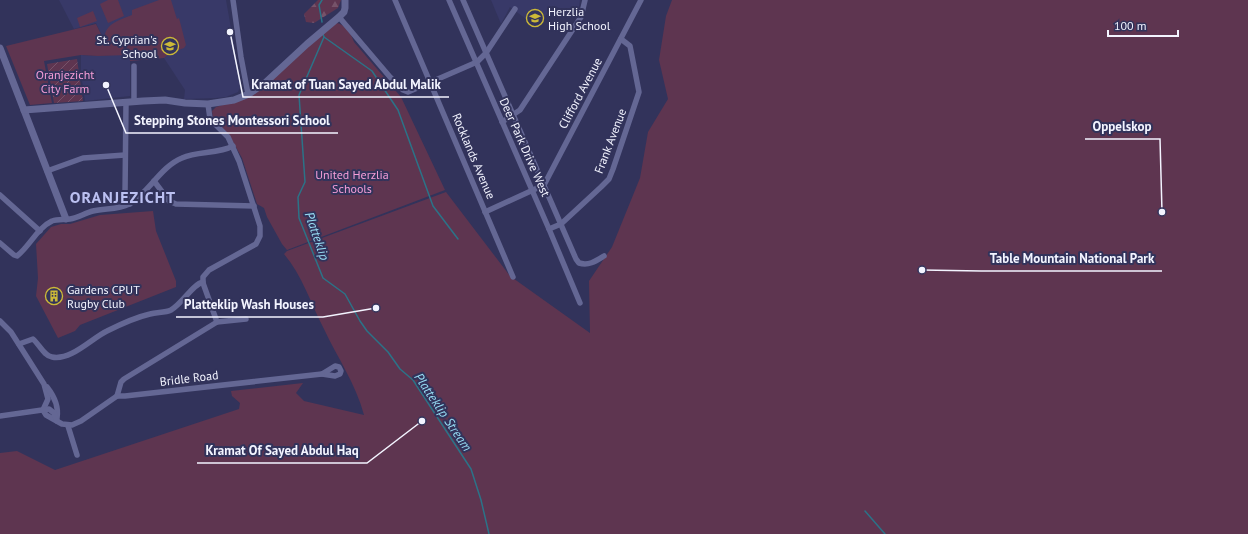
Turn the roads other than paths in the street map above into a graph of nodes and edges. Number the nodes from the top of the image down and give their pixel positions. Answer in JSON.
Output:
{"nodes":[{"id":1,"x":233,"y":0,"type":"edge"},
{"id":2,"x":345,"y":0,"type":"edge"},
{"id":3,"x":395,"y":0,"type":"edge"},
{"id":4,"x":449,"y":0,"type":"edge"},
{"id":5,"x":463,"y":0,"type":"edge"},
{"id":6,"x":585,"y":0,"type":"edge"},
{"id":7,"x":641,"y":0,"type":"edge"},
{"id":8,"x":515,"y":9,"type":"dead end"},
{"id":9,"x":338,"y":17,"type":"junction"},
{"id":10,"x":621,"y":39,"type":"junction"},
{"id":11,"x":0,"y":50,"type":"edge"},
{"id":12,"x":486,"y":53,"type":"junction"},
{"id":13,"x":477,"y":62,"type":"junction"},
{"id":14,"x":134,"y":66,"type":"dead end"},
{"id":15,"x":431,"y":83,"type":"junction"},
{"id":16,"x":248,"y":94,"type":"junction"},
{"id":17,"x":134,"y":102,"type":"junction"},
{"id":18,"x":126,"y":103,"type":"junction"},
{"id":19,"x":208,"y":104,"type":"junction"},
{"id":20,"x":24,"y":110,"type":"junction"},
{"id":21,"x":513,"y":115,"type":"junction"},
{"id":22,"x":502,"y":122,"type":"junction"},
{"id":23,"x":233,"y":146,"type":"junction"},
{"id":24,"x":125,"y":155,"type":"junction"},
{"id":25,"x":47,"y":171,"type":"junction"},
{"id":26,"x":154,"y":181,"type":"junction"},
{"id":27,"x":544,"y":185,"type":"junction"},
{"id":28,"x":532,"y":191,"type":"junction"},
{"id":29,"x":0,"y":195,"type":"edge"},
{"id":30,"x":130,"y":204,"type":"junction"},
{"id":31,"x":254,"y":206,"type":"junction"},
{"id":32,"x":485,"y":212,"type":"junction"},
{"id":33,"x":66,"y":219,"type":"junction"},
{"id":34,"x":561,"y":224,"type":"junction"},
{"id":35,"x":549,"y":229,"type":"junction"},
{"id":36,"x":40,"y":231,"type":"junction"},
{"id":37,"x":0,"y":243,"type":"edge"},
{"id":38,"x":604,"y":256,"type":"dead end"},
{"id":39,"x":514,"y":277,"type":"dead end"},
{"id":40,"x":202,"y":282,"type":"junction"},
{"id":41,"x":580,"y":303,"type":"dead end"},
{"id":42,"x":246,"y":319,"type":"dead end"},
{"id":43,"x":0,"y":321,"type":"edge"},
{"id":44,"x":217,"y":322,"type":"junction"},
{"id":45,"x":19,"y":344,"type":"junction"},
{"id":46,"x":322,"y":374,"type":"dead end"},
{"id":47,"x":44,"y":384,"type":"junction"},
{"id":48,"x":117,"y":396,"type":"junction"},
{"id":49,"x":43,"y":410,"type":"junction"},
{"id":50,"x":0,"y":416,"type":"edge"},
{"id":51,"x":57,"y":421,"type":"junction"},
{"id":52,"x":68,"y":426,"type":"junction"},
{"id":53,"x":77,"y":455,"type":"dead end"}],
"edges":[{"from":1,"to":16,"type":"street"},
{"from":2,"to":9,"type":"street"},
{"from":3,"to":15,"type":"street","name":"Rocklands Avenue"},
{"from":4,"to":13,"type":"street","name":"Deer Park Drive West"},
{"from":5,"to":12,"type":"street"},
{"from":6,"to":21,"type":"street"},
{"from":7,"to":10,"type":"street","name":"Clifford Avenue"},
{"from":8,"to":12,"type":"street"},
{"from":9,"to":15,"type":"street"},
{"from":9,"to":16,"type":"street"},
{"from":10,"to":27,"type":"street","name":"Clifford Avenue"},
{"from":10,"to":34,"type":"street","name":"Frank Avenue"},
{"from":11,"to":20,"type":"street"},
{"from":12,"to":13,"type":"street"},
{"from":12,"to":21,"type":"street"},
{"from":13,"to":15,"type":"street"},
{"from":13,"to":22,"type":"street","name":"Deer Park Drive West"},
{"from":14,"to":17,"type":"street"},
{"from":15,"to":32,"type":"street","name":"Rocklands Avenue"},
{"from":16,"to":19,"type":"street"},
{"from":17,"to":18,"type":"street"},
{"from":17,"to":19,"type":"street"},
{"from":18,"to":20,"type":"street"},
{"from":18,"to":24,"type":"street"},
{"from":19,"to":23,"type":"street"},
{"from":20,"to":25,"type":"street"},
{"from":21,"to":22,"type":"street"},
{"from":21,"to":27,"type":"street"},
{"from":22,"to":28,"type":"street","name":"Deer Park Drive West"},
{"from":23,"to":26,"type":"street"},
{"from":23,"to":31,"type":"street"},
{"from":24,"to":25,"type":"street"},
{"from":24,"to":30,"type":"street"},
{"from":25,"to":33,"type":"street"},
{"from":26,"to":30,"type":"street"},
{"from":26,"to":31,"type":"street"},
{"from":27,"to":28,"type":"street"},
{"from":27,"to":34,"type":"street"},
{"from":28,"to":32,"type":"street"},
{"from":28,"to":35,"type":"street","name":"Deer Park Drive West"},
{"from":29,"to":36,"type":"street"},
{"from":30,"to":33,"type":"street"},
{"from":31,"to":40,"type":"street"},
{"from":32,"to":39,"type":"street","name":"Rocklands Avenue"},
{"from":33,"to":36,"type":"street"},
{"from":34,"to":35,"type":"street","name":"Frank Avenue"},
{"from":34,"to":38,"type":"street"},
{"from":35,"to":41,"type":"street","name":"Deer Park Drive West"},
{"from":36,"to":37,"type":"street"},
{"from":40,"to":44,"type":"street"},
{"from":40,"to":45,"type":"street"},
{"from":42,"to":44,"type":"street"},
{"from":43,"to":45,"type":"street"},
{"from":44,"to":48,"type":"street"},
{"from":45,"to":47,"type":"street"},
{"from":46,"to":48,"type":"street","name":"Bridle Road"},
{"from":47,"to":49,"type":"street"},
{"from":47,"to":51,"type":"street"},
{"from":48,"to":52,"type":"street"},
{"from":49,"to":50,"type":"street"},
{"from":49,"to":51,"type":"street"},
{"from":51,"to":52,"type":"street"},
{"from":52,"to":53,"type":"street"}]}
